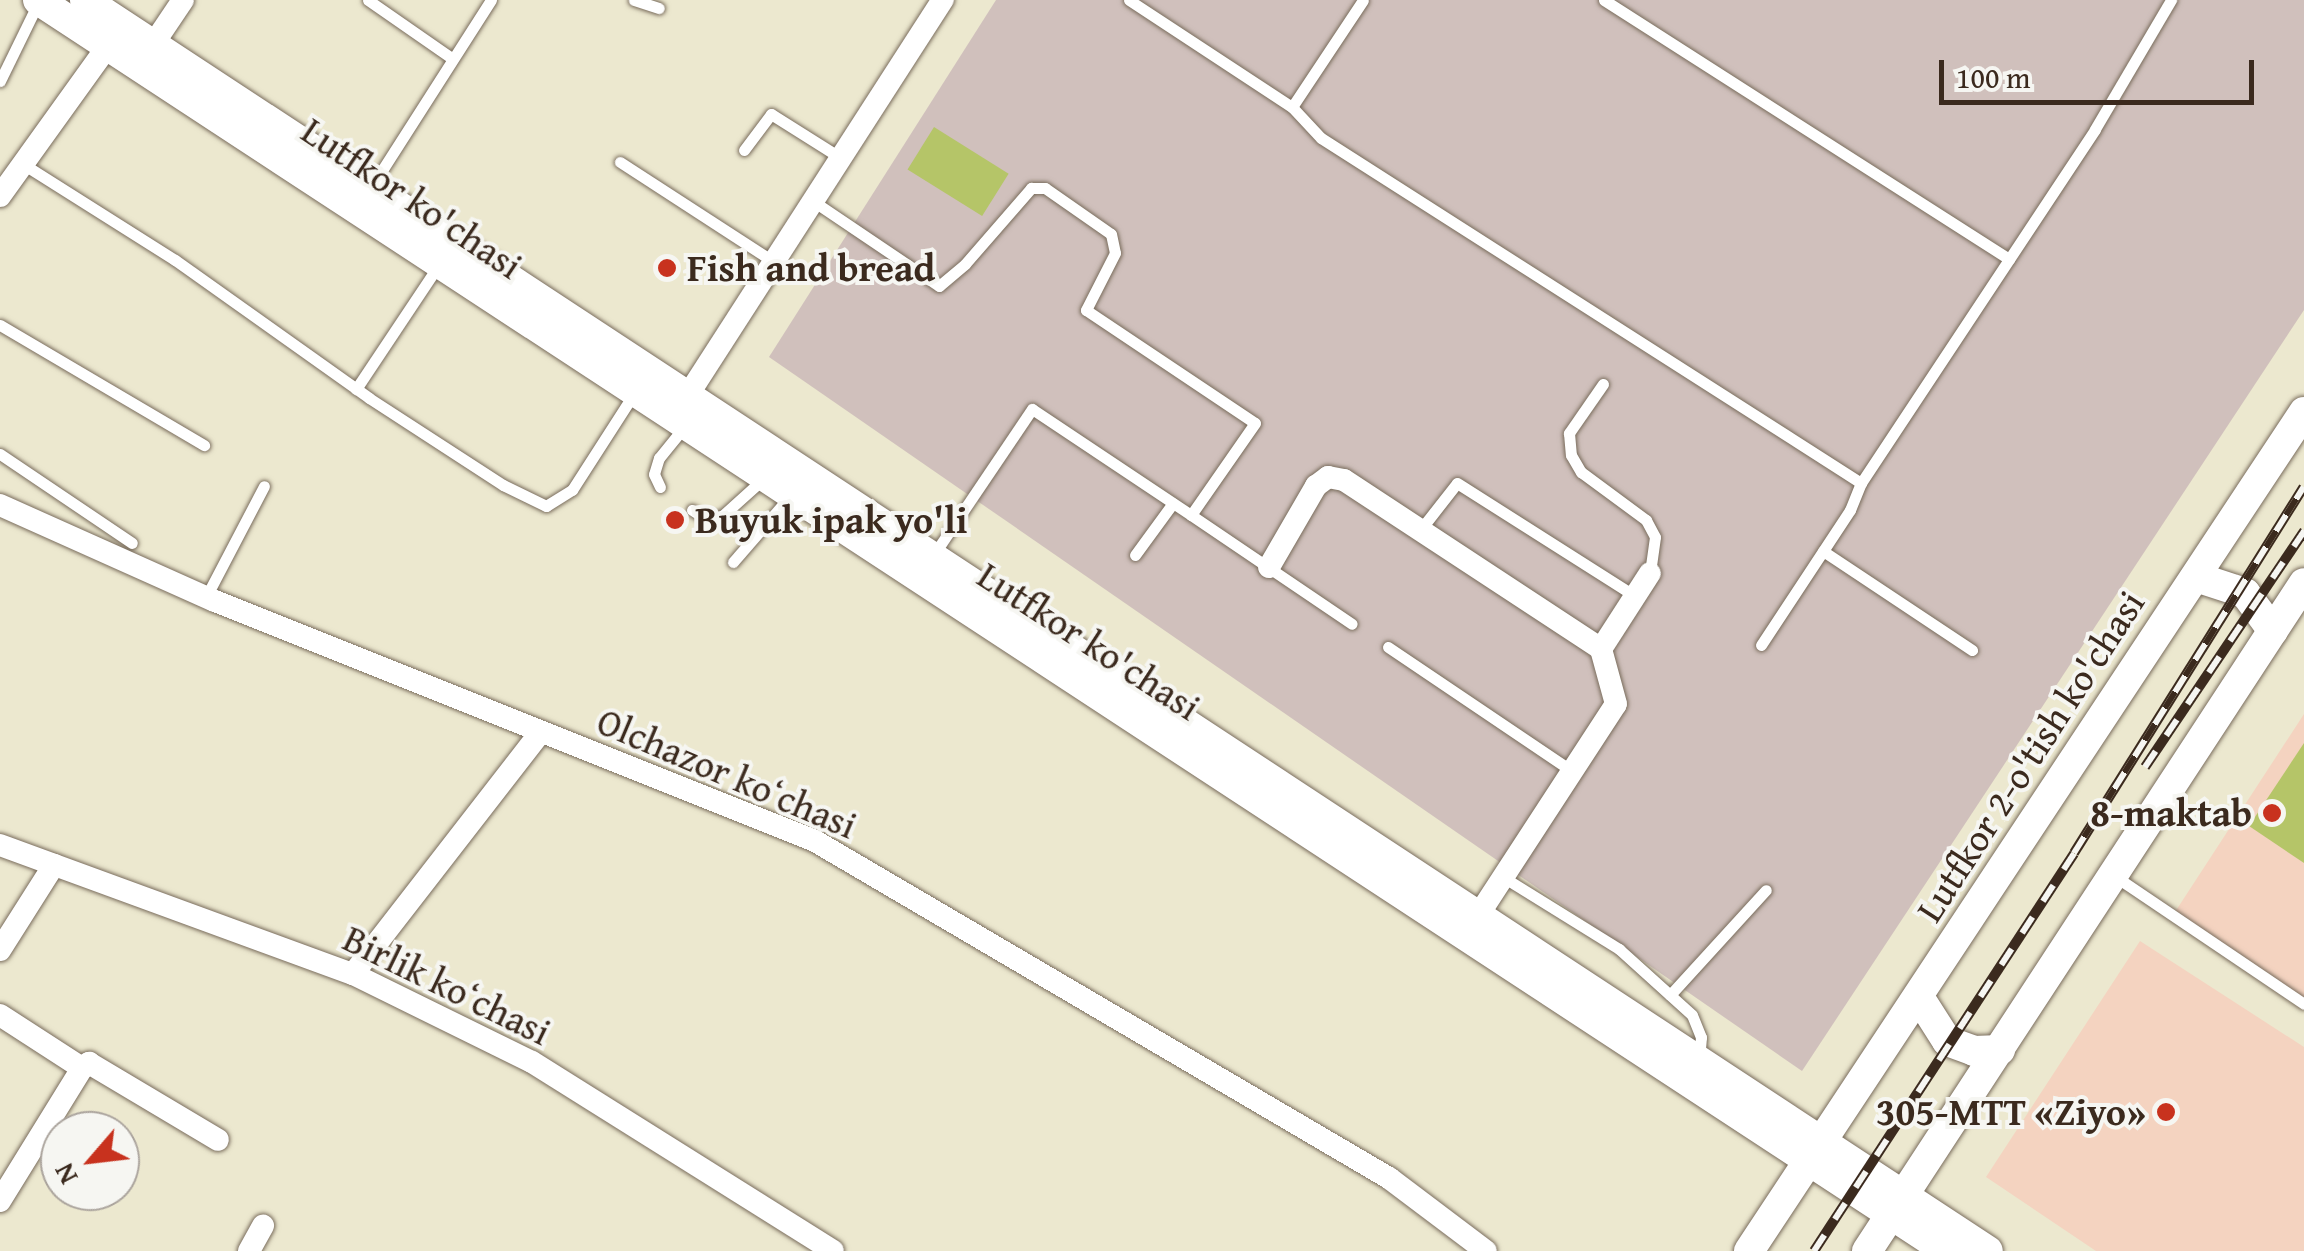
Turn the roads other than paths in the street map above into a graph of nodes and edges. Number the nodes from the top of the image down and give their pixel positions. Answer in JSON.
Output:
{"nodes":[{"id":1,"x":39,"y":0,"type":"edge"},
{"id":2,"x":85,"y":0,"type":"edge"},
{"id":3,"x":183,"y":0,"type":"edge"},
{"id":4,"x":368,"y":0,"type":"edge"},
{"id":5,"x":491,"y":0,"type":"edge"},
{"id":6,"x":634,"y":0,"type":"edge"},
{"id":7,"x":943,"y":0,"type":"edge"},
{"id":8,"x":1130,"y":0,"type":"edge"},
{"id":9,"x":1363,"y":0,"type":"edge"},
{"id":10,"x":1604,"y":0,"type":"edge"},
{"id":11,"x":2171,"y":0,"type":"edge"},
{"id":12,"x":659,"y":8,"type":"dead end"},
{"id":13,"x":115,"y":36,"type":"junction"},
{"id":14,"x":146,"y":55,"type":"junction"},
{"id":15,"x":453,"y":60,"type":"junction"},
{"id":16,"x":0,"y":81,"type":"edge"},
{"id":17,"x":1292,"y":106,"type":"junction"},
{"id":18,"x":744,"y":150,"type":"dead end"},
{"id":19,"x":841,"y":158,"type":"junction"},
{"id":20,"x":620,"y":162,"type":"dead end"},
{"id":21,"x":23,"y":164,"type":"junction"},
{"id":22,"x":0,"y":196,"type":"edge"},
{"id":23,"x":364,"y":198,"type":"junction"},
{"id":24,"x":814,"y":200,"type":"junction"},
{"id":25,"x":2009,"y":259,"type":"junction"},
{"id":26,"x":774,"y":262,"type":"junction"},
{"id":27,"x":438,"y":266,"type":"junction"},
{"id":28,"x":0,"y":325,"type":"edge"},
{"id":29,"x":1603,"y":384,"type":"dead end"},
{"id":30,"x":356,"y":389,"type":"junction"},
{"id":31,"x":636,"y":392,"type":"junction"},
{"id":32,"x":683,"y":412,"type":"junction"},
{"id":33,"x":2304,"y":412,"type":"edge"},
{"id":34,"x":204,"y":445,"type":"dead end"},
{"id":35,"x":0,"y":454,"type":"edge"},
{"id":36,"x":765,"y":477,"type":"junction"},
{"id":37,"x":1860,"y":482,"type":"junction"},
{"id":38,"x":264,"y":486,"type":"dead end"},
{"id":39,"x":660,"y":487,"type":"dead end"},
{"id":40,"x":792,"y":494,"type":"junction"},
{"id":41,"x":1173,"y":503,"type":"junction"},
{"id":42,"x":0,"y":505,"type":"edge"},
{"id":43,"x":692,"y":510,"type":"dead end"},
{"id":44,"x":1191,"y":515,"type":"junction"},
{"id":45,"x":1421,"y":529,"type":"junction"},
{"id":46,"x":132,"y":543,"type":"dead end"},
{"id":47,"x":1823,"y":551,"type":"junction"},
{"id":48,"x":1136,"y":555,"type":"dead end"},
{"id":49,"x":933,"y":556,"type":"junction"},
{"id":50,"x":733,"y":562,"type":"dead end"},
{"id":51,"x":1268,"y":568,"type":"junction"},
{"id":52,"x":1650,"y":573,"type":"joint"},
{"id":53,"x":2196,"y":576,"type":"junction"},
{"id":54,"x":2304,"y":583,"type":"edge"},
{"id":55,"x":1635,"y":596,"type":"junction"},
{"id":56,"x":206,"y":597,"type":"junction"},
{"id":57,"x":1352,"y":624,"type":"dead end"},
{"id":58,"x":2273,"y":631,"type":"junction"},
{"id":59,"x":1762,"y":644,"type":"dead end"},
{"id":60,"x":1388,"y":647,"type":"dead end"},
{"id":61,"x":1601,"y":648,"type":"junction"},
{"id":62,"x":1972,"y":650,"type":"dead end"},
{"id":63,"x":540,"y":733,"type":"junction"},
{"id":64,"x":1572,"y":771,"type":"junction"},
{"id":65,"x":0,"y":845,"type":"edge"},
{"id":66,"x":54,"y":865,"type":"junction"},
{"id":67,"x":2113,"y":876,"type":"junction"},
{"id":68,"x":1503,"y":877,"type":"junction"},
{"id":69,"x":1766,"y":890,"type":"dead end"},
{"id":70,"x":1471,"y":925,"type":"junction"},
{"id":71,"x":0,"y":950,"type":"edge"},
{"id":72,"x":354,"y":974,"type":"junction"},
{"id":73,"x":1670,"y":996,"type":"junction"},
{"id":74,"x":1919,"y":997,"type":"junction"},
{"id":75,"x":2304,"y":1004,"type":"edge"},
{"id":76,"x":0,"y":1014,"type":"edge"},
{"id":77,"x":2000,"y":1050,"type":"junction"},
{"id":78,"x":1699,"y":1061,"type":"junction"},
{"id":79,"x":82,"y":1068,"type":"junction"},
{"id":80,"x":218,"y":1140,"type":"dead end"},
{"id":81,"x":1815,"y":1152,"type":"junction"},
{"id":82,"x":0,"y":1201,"type":"edge"},
{"id":83,"x":1897,"y":1205,"type":"junction"},
{"id":84,"x":833,"y":1251,"type":"edge"},
{"id":85,"x":1486,"y":1251,"type":"edge"},
{"id":86,"x":1749,"y":1251,"type":"edge"},
{"id":87,"x":1867,"y":1251,"type":"edge"},
{"id":88,"x":1947,"y":1251,"type":"edge"},
{"id":89,"x":1988,"y":1251,"type":"edge"}],
"edges":[{"from":1,"to":13,"type":"main road","name":"Lutfkor ko'chasi"},
{"from":1,"to":16,"type":"lane"},
{"from":2,"to":13,"type":"main road","name":"Lutfkor ko'chasi"},
{"from":3,"to":14,"type":"street"},
{"from":4,"to":15,"type":"lane"},
{"from":5,"to":15,"type":"lane"},
{"from":6,"to":12,"type":"lane"},
{"from":7,"to":19,"type":"street"},
{"from":8,"to":17,"type":"lane"},
{"from":9,"to":17,"type":"lane"},
{"from":10,"to":25,"type":"lane"},
{"from":11,"to":25,"type":"lane"},
{"from":13,"to":14,"type":"main road","name":"Lutfkor ko'chasi"},
{"from":13,"to":21,"type":"street"},
{"from":14,"to":23,"type":"main road","name":"Lutfkor ko'chasi"},
{"from":15,"to":23,"type":"lane"},
{"from":17,"to":37,"type":"lane"},
{"from":18,"to":19,"type":"lane"},
{"from":19,"to":24,"type":"street"},
{"from":20,"to":26,"type":"lane"},
{"from":21,"to":22,"type":"street"},
{"from":21,"to":30,"type":"lane"},
{"from":23,"to":27,"type":"main road","name":"Lutfkor ko'chasi"},
{"from":23,"to":32,"type":"main road","name":"Lutfkor ko'chasi"},
{"from":24,"to":26,"type":"street"},
{"from":24,"to":44,"type":"lane"},
{"from":25,"to":37,"type":"lane"},
{"from":26,"to":32,"type":"street"},
{"from":27,"to":30,"type":"lane"},
{"from":27,"to":31,"type":"main road","name":"Lutfkor ko'chasi"},
{"from":28,"to":34,"type":"lane"},
{"from":29,"to":52,"type":"lane"},
{"from":30,"to":31,"type":"lane"},
{"from":31,"to":32,"type":"main road","name":"Lutfkor ko'chasi"},
{"from":32,"to":36,"type":"main road","name":"Lutfkor ko'chasi"},
{"from":32,"to":39,"type":"lane"},
{"from":32,"to":49,"type":"main road","name":"Lutfkor ko'chasi"},
{"from":33,"to":53,"type":"main road","name":"Lutfkor 2-o'tish ko'chasi"},
{"from":35,"to":46,"type":"lane"},
{"from":36,"to":40,"type":"main road","name":"Lutfkor ko'chasi"},
{"from":36,"to":43,"type":"lane"},
{"from":37,"to":47,"type":"lane"},
{"from":38,"to":56,"type":"lane"},
{"from":40,"to":50,"type":"lane"},
{"from":40,"to":70,"type":"main road","name":"Lutfkor ko'chasi"},
{"from":41,"to":44,"type":"lane"},
{"from":41,"to":48,"type":"lane"},
{"from":41,"to":49,"type":"lane"},
{"from":42,"to":56,"type":"street","name":"Olchazor koʻchasi"},
{"from":44,"to":51,"type":"lane"},
{"from":45,"to":51,"type":"street"},
{"from":45,"to":55,"type":"lane"},
{"from":45,"to":61,"type":"street"},
{"from":47,"to":59,"type":"lane"},
{"from":47,"to":62,"type":"lane"},
{"from":49,"to":70,"type":"main road","name":"Lutfkor ko'chasi"},
{"from":51,"to":57,"type":"lane"},
{"from":52,"to":55,"type":"street"},
{"from":53,"to":58,"type":"main road"},
{"from":53,"to":74,"type":"main road","name":"Lutfkor 2-o'tish ko'chasi"},
{"from":54,"to":58,"type":"main road"},
{"from":55,"to":61,"type":"street"},
{"from":56,"to":63,"type":"street","name":"Olchazor koʻchasi"},
{"from":58,"to":67,"type":"main road"},
{"from":60,"to":64,"type":"lane"},
{"from":61,"to":64,"type":"street"},
{"from":63,"to":72,"type":"street"},
{"from":63,"to":85,"type":"street","name":"Olchazor koʻchasi"},
{"from":64,"to":68,"type":"street"},
{"from":65,"to":66,"type":"street","name":"Birlik koʻchasi"},
{"from":66,"to":71,"type":"street"},
{"from":66,"to":72,"type":"street","name":"Birlik koʻchasi"},
{"from":67,"to":75,"type":"lane"},
{"from":67,"to":77,"type":"main road"},
{"from":68,"to":70,"type":"street"},
{"from":68,"to":73,"type":"lane"},
{"from":69,"to":73,"type":"lane"},
{"from":70,"to":78,"type":"main road","name":"Lutfkor ko'chasi"},
{"from":70,"to":81,"type":"main road","name":"Lutfkor ko'chasi"},
{"from":72,"to":84,"type":"street","name":"Birlik koʻchasi"},
{"from":73,"to":78,"type":"lane"},
{"from":74,"to":77,"type":"main road"},
{"from":74,"to":81,"type":"main road","name":"Lutfkor 2-o'tish ko'chasi"},
{"from":76,"to":79,"type":"street"},
{"from":77,"to":83,"type":"main road"},
{"from":78,"to":81,"type":"main road","name":"Lutfkor ko'chasi"},
{"from":79,"to":80,"type":"street"},
{"from":79,"to":82,"type":"street"},
{"from":81,"to":83,"type":"main road","name":"Lutfkor ko'chasi"},
{"from":81,"to":86,"type":"main road","name":"Lutfkor 2-o'tish ko'chasi"},
{"from":83,"to":87,"type":"main road"},
{"from":83,"to":88,"type":"main road","name":"Lutfkor ko'chasi"},
{"from":83,"to":89,"type":"main road","name":"Lutfkor ko'chasi"}]}
